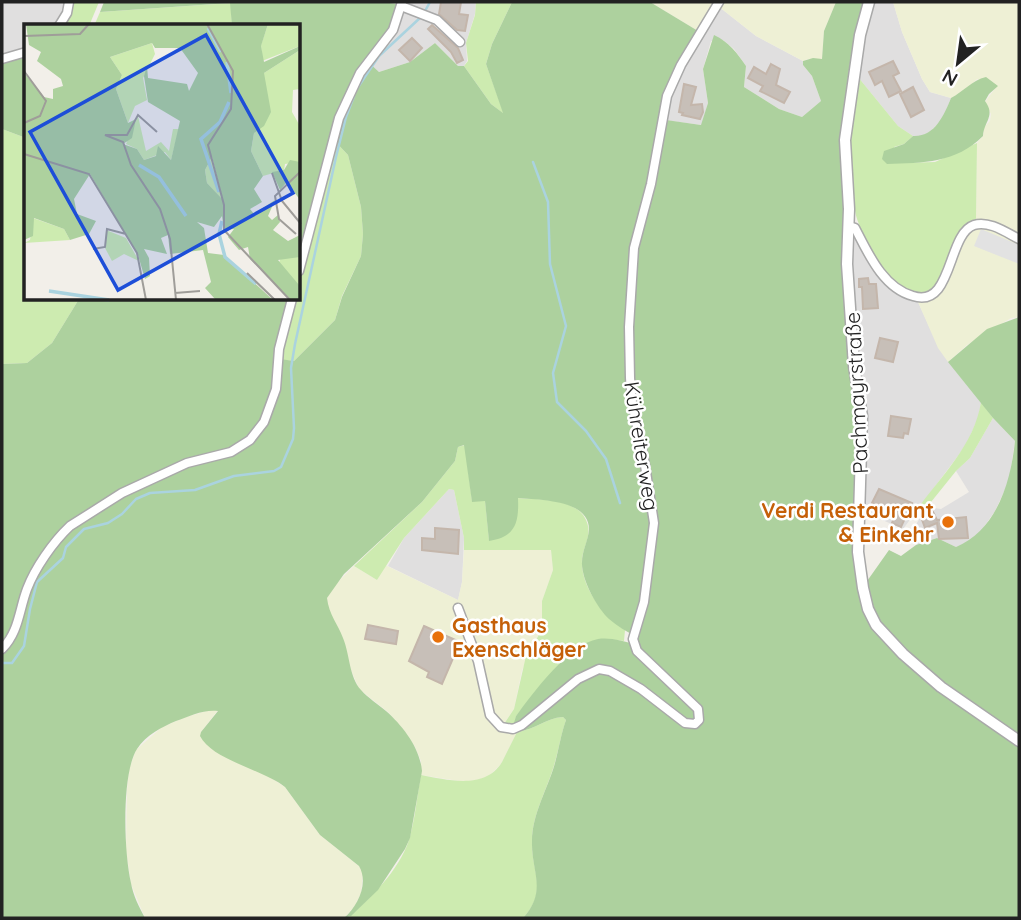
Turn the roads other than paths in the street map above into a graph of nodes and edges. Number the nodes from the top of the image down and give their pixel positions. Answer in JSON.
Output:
{"nodes":[{"id":1,"x":69,"y":2,"type":"edge"},
{"id":2,"x":719,"y":2,"type":"edge"},
{"id":3,"x":869,"y":2,"type":"edge"},
{"id":4,"x":401,"y":4,"type":"edge"},
{"id":5,"x":60,"y":24,"type":"edge"},
{"id":6,"x":460,"y":42,"type":"dead end"},
{"id":7,"x":24,"y":53,"type":"edge"},
{"id":8,"x":2,"y":59,"type":"edge"},
{"id":9,"x":849,"y":226,"type":"junction"},
{"id":10,"x":1019,"y":239,"type":"edge"},
{"id":11,"x":301,"y":263,"type":"edge"},
{"id":12,"x":291,"y":301,"type":"edge"},
{"id":13,"x":458,"y":608,"type":"dead end"},
{"id":14,"x":2,"y":649,"type":"edge"},
{"id":15,"x":1019,"y":741,"type":"edge"}],
"edges":[{"from":1,"to":5,"type":"street"},
{"from":2,"to":13,"type":"street","name":"Kühreiterweg"},
{"from":3,"to":9,"type":"street","name":"Pachmayrstraße"},
{"from":4,"to":6,"type":"street"},
{"from":4,"to":11,"type":"street"},
{"from":7,"to":8,"type":"street"},
{"from":9,"to":10,"type":"street"},
{"from":9,"to":15,"type":"street","name":"Pachmayrstraße"},
{"from":12,"to":14,"type":"street"}]}
